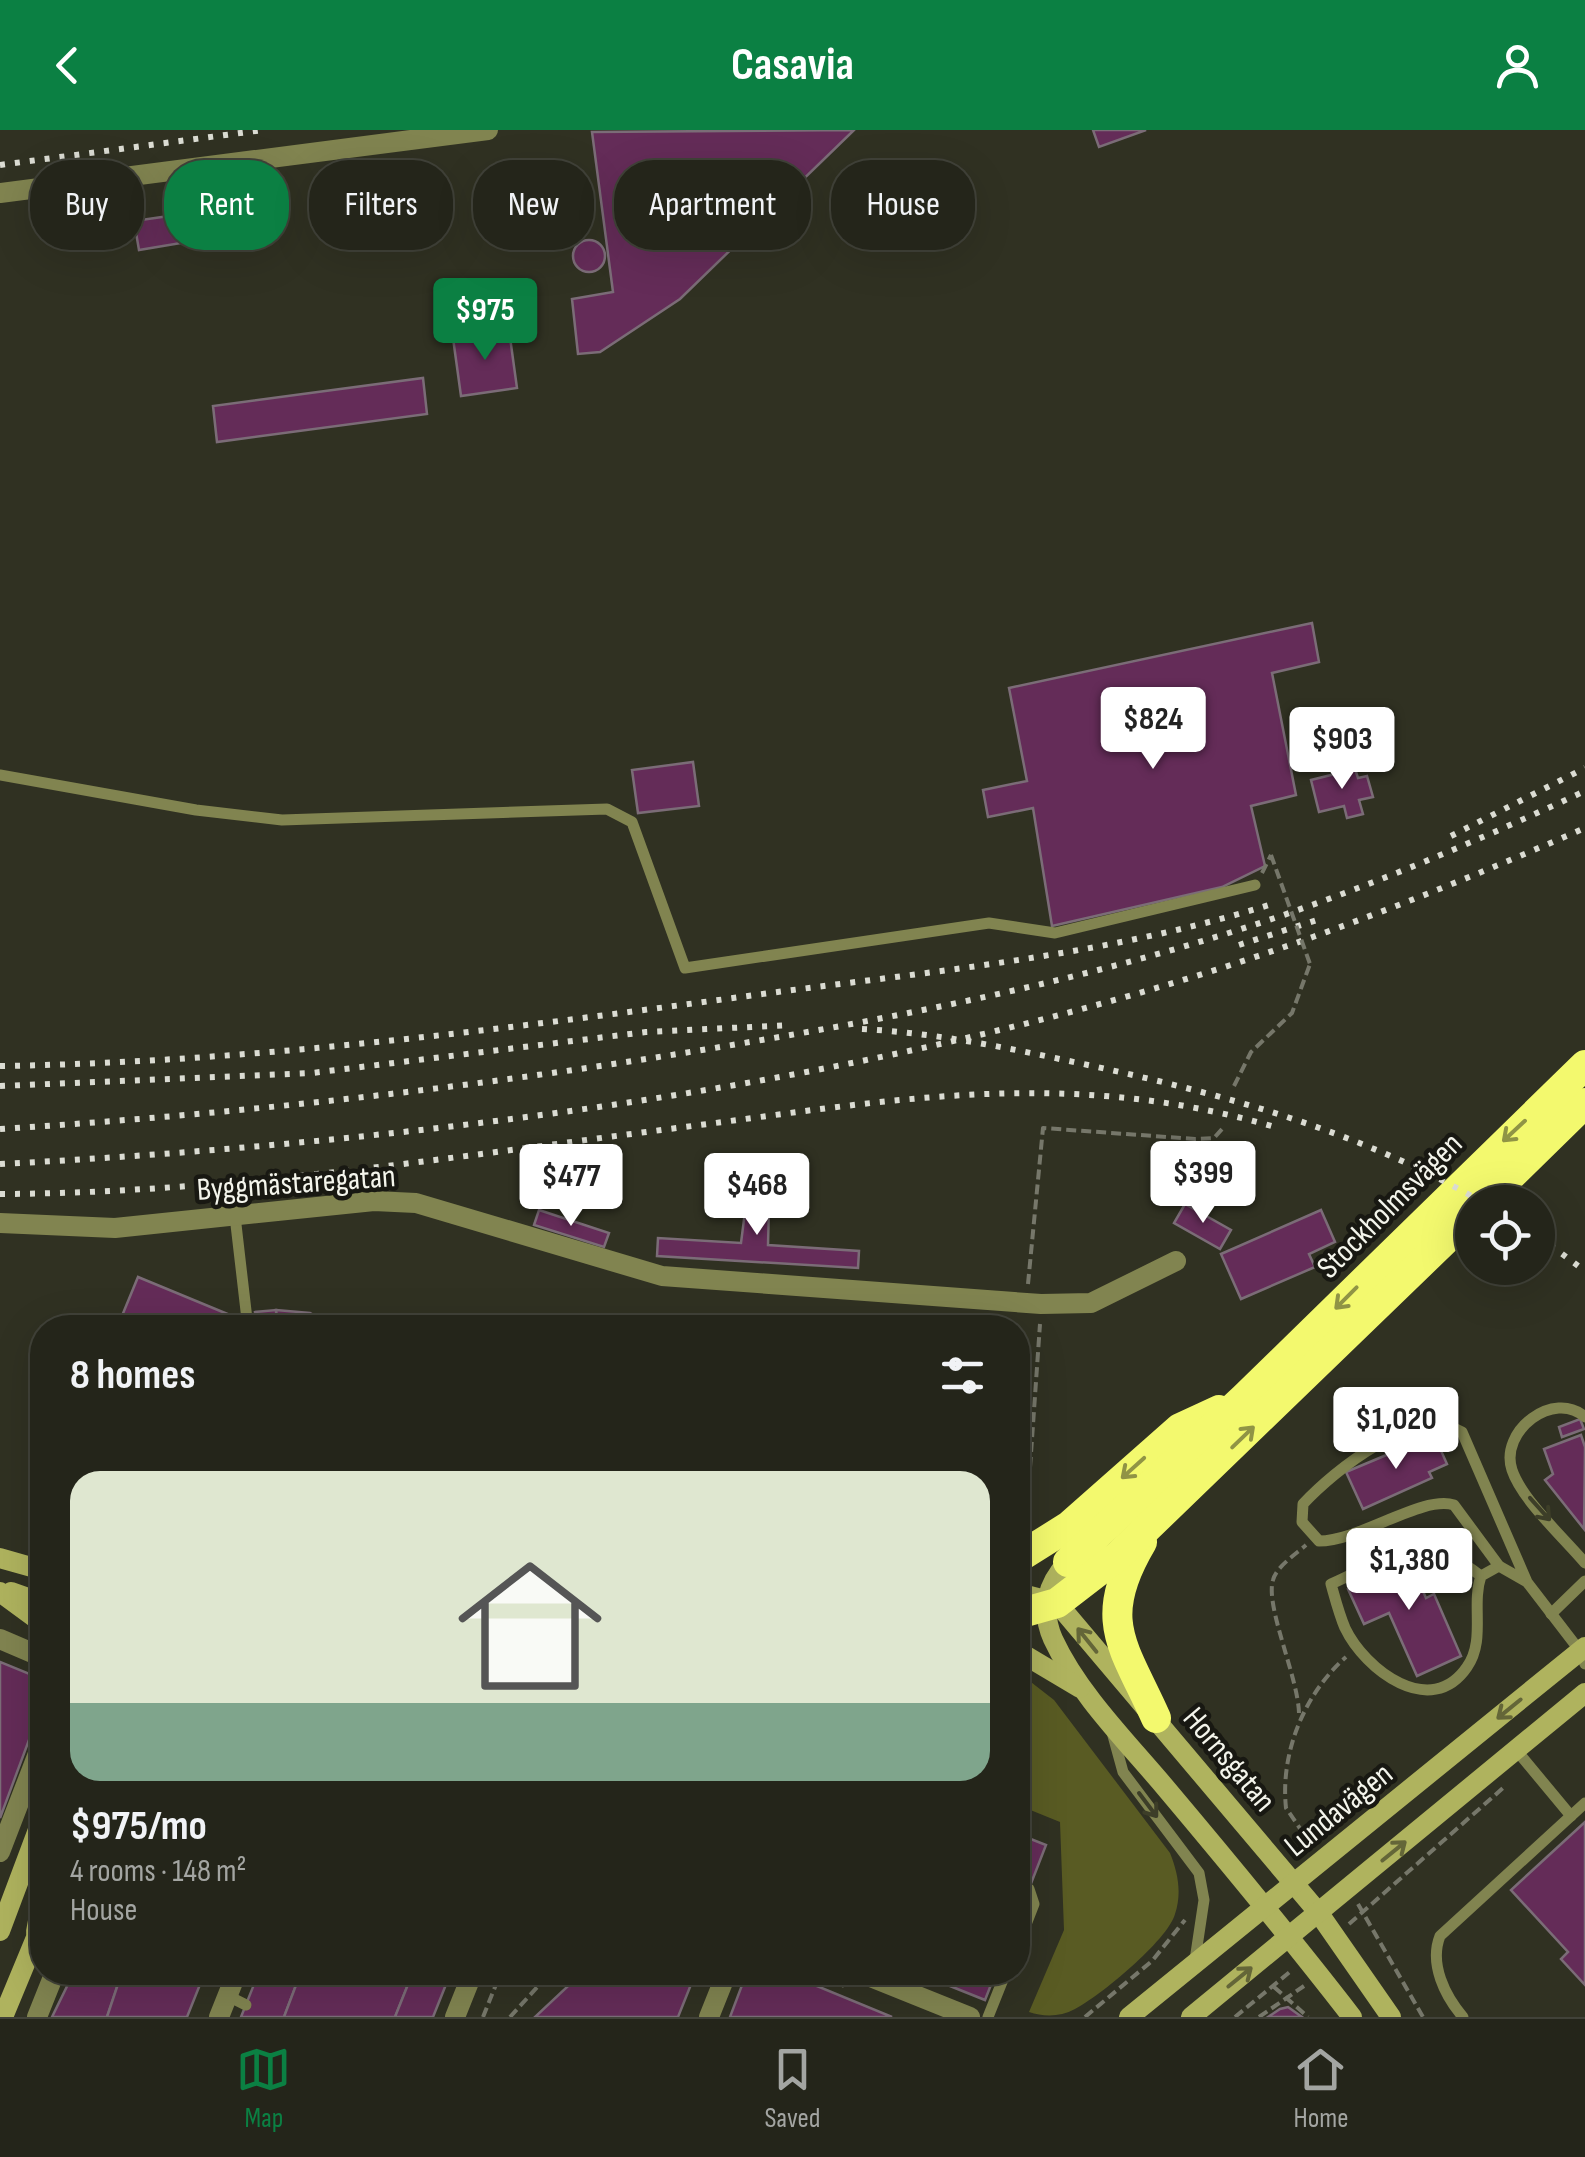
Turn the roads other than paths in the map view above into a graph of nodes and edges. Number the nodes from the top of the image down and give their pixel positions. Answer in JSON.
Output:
{"nodes":[{"id":1,"x":488,"y":130,"type":"edge"},
{"id":2,"x":0,"y":193,"type":"edge"},
{"id":3,"x":0,"y":774,"type":"edge"},
{"id":4,"x":1255,"y":886,"type":"dead end"},
{"id":5,"x":1585,"y":1064,"type":"edge"},
{"id":6,"x":1585,"y":1104,"type":"edge"},
{"id":7,"x":1502,"y":1185,"type":"edge"},
{"id":8,"x":234,"y":1216,"type":"junction"},
{"id":9,"x":0,"y":1224,"type":"edge"},
{"id":10,"x":1455,"y":1230,"type":"edge"},
{"id":11,"x":1176,"y":1261,"type":"dead end"},
{"id":12,"x":246,"y":1315,"type":"edge"},
{"id":13,"x":1244,"y":1398,"type":"junction"},
{"id":14,"x":1585,"y":1417,"type":"edge"},
{"id":15,"x":1172,"y":1504,"type":"junction"},
{"id":16,"x":1030,"y":1550,"type":"edge"},
{"id":17,"x":0,"y":1558,"type":"edge"},
{"id":18,"x":1068,"y":1562,"type":"joint"},
{"id":19,"x":30,"y":1564,"type":"edge"},
{"id":20,"x":1585,"y":1564,"type":"edge"},
{"id":21,"x":1499,"y":1566,"type":"junction"},
{"id":22,"x":1482,"y":1576,"type":"junction"},
{"id":23,"x":1585,"y":1581,"type":"edge"},
{"id":24,"x":1526,"y":1582,"type":"junction"},
{"id":25,"x":0,"y":1590,"type":"edge"},
{"id":26,"x":30,"y":1599,"type":"edge"},
{"id":27,"x":1042,"y":1606,"type":"edge"},
{"id":28,"x":30,"y":1614,"type":"edge"},
{"id":29,"x":1551,"y":1614,"type":"junction"},
{"id":30,"x":0,"y":1639,"type":"edge"},
{"id":31,"x":30,"y":1651,"type":"edge"},
{"id":32,"x":1583,"y":1654,"type":"edge"},
{"id":33,"x":1030,"y":1658,"type":"edge"},
{"id":34,"x":1585,"y":1693,"type":"edge"},
{"id":35,"x":1090,"y":1694,"type":"junction"},
{"id":36,"x":1108,"y":1718,"type":"junction"},
{"id":37,"x":1156,"y":1718,"type":"junction"},
{"id":38,"x":1523,"y":1759,"type":"junction"},
{"id":39,"x":30,"y":1774,"type":"edge"},
{"id":40,"x":1585,"y":1803,"type":"edge"},
{"id":41,"x":1571,"y":1816,"type":"junction"},
{"id":42,"x":30,"y":1851,"type":"edge"},
{"id":43,"x":0,"y":1852,"type":"edge"},
{"id":44,"x":1294,"y":1883,"type":"junction"},
{"id":45,"x":1265,"y":1907,"type":"junction"},
{"id":46,"x":1318,"y":1912,"type":"junction"},
{"id":47,"x":0,"y":1931,"type":"edge"},
{"id":48,"x":1289,"y":1936,"type":"junction"},
{"id":49,"x":30,"y":1954,"type":"edge"},
{"id":50,"x":1194,"y":1964,"type":"junction"},
{"id":51,"x":50,"y":1985,"type":"edge"},
{"id":52,"x":238,"y":1985,"type":"edge"},
{"id":53,"x":468,"y":1985,"type":"edge"},
{"id":54,"x":722,"y":1985,"type":"edge"},
{"id":55,"x":890,"y":1985,"type":"edge"},
{"id":56,"x":1001,"y":1985,"type":"edge"},
{"id":57,"x":4,"y":2017,"type":"edge"},
{"id":58,"x":37,"y":2017,"type":"edge"},
{"id":59,"x":219,"y":2017,"type":"edge"},
{"id":60,"x":456,"y":2017,"type":"edge"},
{"id":61,"x":709,"y":2017,"type":"edge"},
{"id":62,"x":970,"y":2017,"type":"edge"},
{"id":63,"x":988,"y":2017,"type":"edge"},
{"id":64,"x":1129,"y":2017,"type":"edge"},
{"id":65,"x":1191,"y":2017,"type":"edge"},
{"id":66,"x":1352,"y":2017,"type":"edge"},
{"id":67,"x":1391,"y":2017,"type":"edge"},
{"id":68,"x":1464,"y":2017,"type":"edge"}],
"edges":[{"from":1,"to":2,"type":"street"},
{"from":3,"to":4,"type":"lane"},
{"from":5,"to":13,"type":"highway","name":"Stockholmsvägen","one_way":true},
{"from":6,"to":7,"type":"highway","name":"Stockholmsvägen"},
{"from":8,"to":9,"type":"street","name":"Byggmästaregatan"},
{"from":8,"to":11,"type":"street","name":"Byggmästaregatan"},
{"from":8,"to":12,"type":"lane"},
{"from":15,"to":10,"type":"highway","name":"Stockholmsvägen","one_way":true},
{"from":13,"to":16,"type":"highway","name":"Stockholmsvägen","one_way":true},
{"from":13,"to":18,"type":"highway","name":"Stockholmsvägen"},
{"from":14,"to":20,"type":"lane","one_way":true},
{"from":15,"to":27,"type":"highway"},
{"from":15,"to":37,"type":"highway"},
{"from":17,"to":19,"type":"main road"},
{"from":18,"to":27,"type":"main road"},
{"from":21,"to":22,"type":"lane"},
{"from":21,"to":24,"type":"lane"},
{"from":21,"to":24,"type":"lane"},
{"from":22,"to":22,"type":"lane"},
{"from":23,"to":29,"type":"lane"},
{"from":24,"to":29,"type":"lane"},
{"from":25,"to":26,"type":"main road"},
{"from":25,"to":28,"type":"main road"},
{"from":27,"to":35,"type":"main road","name":"Hornsgatan"},
{"from":37,"to":27,"type":"main road","name":"Hornsgatan","one_way":true},
{"from":29,"to":32,"type":"lane"},
{"from":30,"to":31,"type":"street"},
{"from":32,"to":44,"type":"main road","name":"Lundavägen","one_way":true},
{"from":33,"to":35,"type":"main road"},
{"from":34,"to":38,"type":"main road","name":"Lundavägen"},
{"from":35,"to":36,"type":"main road","name":"Hornsgatan"},
{"from":36,"to":45,"type":"main road","name":"Hornsgatan"},
{"from":36,"to":50,"type":"lane","one_way":true},
{"from":37,"to":44,"type":"main road","name":"Hornsgatan"},
{"from":38,"to":41,"type":"lane"},
{"from":46,"to":38,"type":"main road","name":"Lundavägen","one_way":true},
{"from":39,"to":43,"type":"street"},
{"from":40,"to":41,"type":"lane"},
{"from":41,"to":68,"type":"lane"},
{"from":42,"to":47,"type":"main road"},
{"from":44,"to":45,"type":"main road","name":"Lundavägen"},
{"from":44,"to":46,"type":"main road","name":"Hornsgatan"},
{"from":45,"to":48,"type":"main road","name":"Hornsgatan"},
{"from":45,"to":50,"type":"main road","name":"Lundavägen"},
{"from":46,"to":48,"type":"main road","name":"Lundavägen"},
{"from":46,"to":67,"type":"main road","name":"Hornsgatan"},
{"from":65,"to":48,"type":"main road","name":"Lundavägen","one_way":true},
{"from":48,"to":66,"type":"main road","name":"Hornsgatan"},
{"from":49,"to":57,"type":"main road"},
{"from":50,"to":64,"type":"main road","name":"Lundavägen"},
{"from":51,"to":58,"type":"street"},
{"from":52,"to":59,"type":"street"},
{"from":53,"to":60,"type":"street"},
{"from":54,"to":61,"type":"street"},
{"from":55,"to":62,"type":"street"},
{"from":56,"to":63,"type":"lane"}]}
